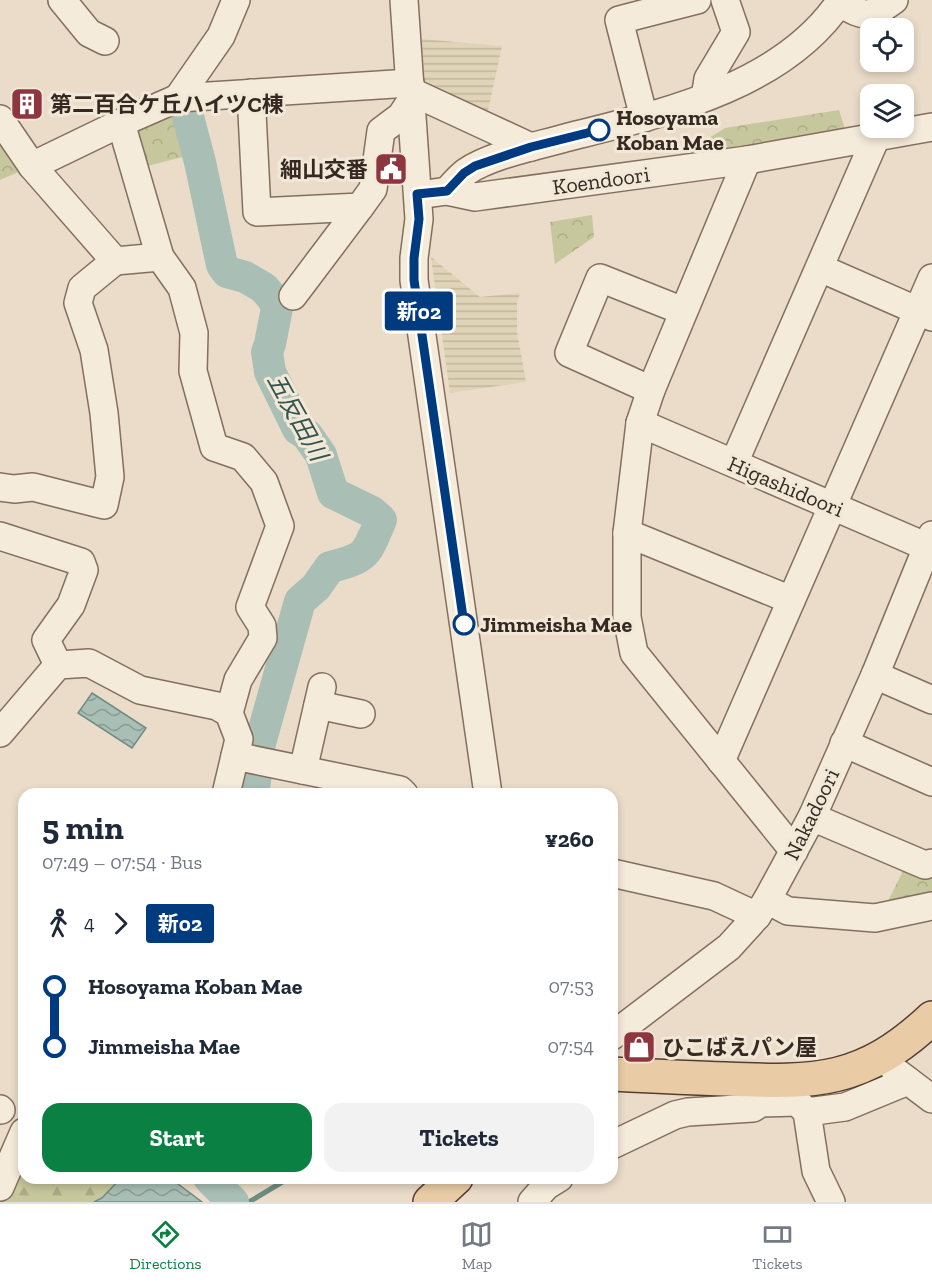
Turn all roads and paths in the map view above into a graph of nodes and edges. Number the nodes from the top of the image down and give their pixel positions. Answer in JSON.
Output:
{"nodes":[{"id":1,"x":62,"y":0,"type":"edge"},
{"id":2,"x":236,"y":0,"type":"edge"},
{"id":3,"x":404,"y":0,"type":"edge"},
{"id":4,"x":697,"y":0,"type":"edge"},
{"id":5,"x":725,"y":0,"type":"edge"},
{"id":6,"x":894,"y":0,"type":"edge"},
{"id":7,"x":840,"y":2,"type":"edge"},
{"id":8,"x":105,"y":41,"type":"dead end"},
{"id":9,"x":410,"y":91,"type":"junction"},
{"id":10,"x":251,"y":93,"type":"junction"},
{"id":11,"x":705,"y":97,"type":"junction"},
{"id":12,"x":178,"y":98,"type":"junction"},
{"id":13,"x":644,"y":118,"type":"junction"},
{"id":14,"x":0,"y":119,"type":"edge"},
{"id":15,"x":121,"y":123,"type":"junction"},
{"id":16,"x":932,"y":126,"type":"edge"},
{"id":17,"x":914,"y":129,"type":"edge"},
{"id":18,"x":861,"y":138,"type":"edge"},
{"id":19,"x":876,"y":138,"type":"edge"},
{"id":20,"x":531,"y":147,"type":"junction"},
{"id":21,"x":747,"y":160,"type":"junction"},
{"id":22,"x":32,"y":166,"type":"junction"},
{"id":23,"x":447,"y":191,"type":"junction"},
{"id":24,"x":417,"y":194,"type":"junction"},
{"id":25,"x":360,"y":207,"type":"junction"},
{"id":26,"x":160,"y":257,"type":"junction"},
{"id":27,"x":115,"y":261,"type":"junction"},
{"id":28,"x":820,"y":268,"type":"junction"},
{"id":29,"x":932,"y":278,"type":"edge"},
{"id":30,"x":293,"y":296,"type":"dead end"},
{"id":31,"x":683,"y":311,"type":"junction"},
{"id":32,"x":925,"y":314,"type":"edge"},
{"id":33,"x":651,"y":390,"type":"junction"},
{"id":34,"x":640,"y":423,"type":"junction"},
{"id":35,"x":734,"y":464,"type":"junction"},
{"id":36,"x":0,"y":487,"type":"edge"},
{"id":37,"x":832,"y":506,"type":"junction"},
{"id":38,"x":627,"y":532,"type":"junction"},
{"id":39,"x":0,"y":536,"type":"edge"},
{"id":40,"x":930,"y":544,"type":"edge"},
{"id":41,"x":791,"y":600,"type":"junction"},
{"id":42,"x":58,"y":665,"type":"junction"},
{"id":43,"x":875,"y":675,"type":"junction"},
{"id":44,"x":932,"y":700,"type":"edge"},
{"id":45,"x":229,"y":713,"type":"junction"},
{"id":46,"x":361,"y":714,"type":"dead end"},
{"id":47,"x":0,"y":733,"type":"edge"},
{"id":48,"x":844,"y":744,"type":"junction"},
{"id":49,"x":235,"y":756,"type":"junction"},
{"id":50,"x":721,"y":761,"type":"junction"},
{"id":51,"x":303,"y":770,"type":"junction"},
{"id":52,"x":932,"y":782,"type":"edge"},
{"id":53,"x":227,"y":788,"type":"edge"},
{"id":54,"x":390,"y":788,"type":"edge"},
{"id":55,"x":488,"y":788,"type":"edge"},
{"id":56,"x":812,"y":817,"type":"junction"},
{"id":57,"x":794,"y":851,"type":"junction"},
{"id":58,"x":932,"y":863,"type":"edge"},
{"id":59,"x":618,"y":874,"type":"edge"},
{"id":60,"x":932,"y":906,"type":"edge"},
{"id":61,"x":762,"y":908,"type":"junction"},
{"id":62,"x":932,"y":1018,"type":"edge"},
{"id":63,"x":618,"y":1031,"type":"edge"},
{"id":64,"x":879,"y":1059,"type":"junction"},
{"id":65,"x":618,"y":1074,"type":"edge"},
{"id":66,"x":908,"y":1081,"type":"junction"},
{"id":67,"x":932,"y":1099,"type":"edge"},
{"id":68,"x":807,"y":1112,"type":"junction"},
{"id":69,"x":618,"y":1141,"type":"edge"},
{"id":70,"x":18,"y":1146,"type":"edge"},
{"id":71,"x":450,"y":1184,"type":"edge"},
{"id":72,"x":549,"y":1184,"type":"edge"},
{"id":73,"x":0,"y":1187,"type":"edge"},
{"id":74,"x":430,"y":1202,"type":"edge"},
{"id":75,"x":532,"y":1202,"type":"edge"},
{"id":76,"x":831,"y":1202,"type":"edge"}],
"edges":[{"from":1,"to":8,"type":"street"},
{"from":2,"to":12,"type":"street"},
{"from":3,"to":9,"type":"street"},
{"from":4,"to":13,"type":"street"},
{"from":5,"to":11,"type":"street"},
{"from":6,"to":7,"type":"street"},
{"from":7,"to":11,"type":"street"},
{"from":9,"to":10,"type":"street"},
{"from":9,"to":20,"type":"street"},
{"from":9,"to":24,"type":"street"},
{"from":9,"to":25,"type":"street"},
{"from":10,"to":12,"type":"street"},
{"from":10,"to":25,"type":"street"},
{"from":11,"to":13,"type":"street"},
{"from":12,"to":15,"type":"street"},
{"from":13,"to":20,"type":"street"},
{"from":14,"to":22,"type":"street"},
{"from":15,"to":22,"type":"street"},
{"from":15,"to":26,"type":"street"},
{"from":16,"to":17,"type":"street","name":"Koendoori"},
{"from":18,"to":21,"type":"street","name":"Koendoori"},
{"from":19,"to":28,"type":"street"},
{"from":20,"to":23,"type":"street"},
{"from":21,"to":23,"type":"street","name":"Koendoori"},
{"from":21,"to":31,"type":"street"},
{"from":22,"to":27,"type":"street"},
{"from":23,"to":24,"type":"street","name":"Koendoori"},
{"from":24,"to":55,"type":"street"},
{"from":25,"to":30,"type":"street"},
{"from":26,"to":27,"type":"street"},
{"from":26,"to":45,"type":"street"},
{"from":27,"to":36,"type":"street"},
{"from":28,"to":32,"type":"street"},
{"from":28,"to":35,"type":"street"},
{"from":29,"to":32,"type":"street"},
{"from":31,"to":33,"type":"street"},
{"from":31,"to":33,"type":"street"},
{"from":32,"to":37,"type":"street"},
{"from":33,"to":34,"type":"street"},
{"from":34,"to":35,"type":"street","name":"Higashidoori"},
{"from":34,"to":38,"type":"street"},
{"from":35,"to":37,"type":"street","name":"Higashidoori"},
{"from":37,"to":40,"type":"street","name":"Higashidoori"},
{"from":37,"to":41,"type":"street"},
{"from":38,"to":41,"type":"street"},
{"from":38,"to":50,"type":"street"},
{"from":39,"to":42,"type":"street"},
{"from":40,"to":43,"type":"street","name":"Nakadoori"},
{"from":41,"to":50,"type":"street"},
{"from":42,"to":45,"type":"street"},
{"from":42,"to":47,"type":"street"},
{"from":43,"to":44,"type":"street"},
{"from":43,"to":48,"type":"street","name":"Nakadoori"},
{"from":45,"to":49,"type":"street"},
{"from":46,"to":51,"type":"street"},
{"from":48,"to":52,"type":"street"},
{"from":48,"to":56,"type":"street","name":"Nakadoori"},
{"from":49,"to":51,"type":"street"},
{"from":49,"to":53,"type":"street"},
{"from":50,"to":57,"type":"street"},
{"from":51,"to":54,"type":"street"},
{"from":56,"to":57,"type":"street","name":"Nakadoori"},
{"from":56,"to":58,"type":"street"},
{"from":57,"to":61,"type":"street","name":"Nakadoori"},
{"from":59,"to":61,"type":"street"},
{"from":60,"to":61,"type":"street"},
{"from":61,"to":63,"type":"street","name":"Nakadoori"},
{"from":62,"to":64,"type":"main road"},
{"from":64,"to":65,"type":"main road"},
{"from":64,"to":66,"type":"street"},
{"from":66,"to":67,"type":"street"},
{"from":66,"to":68,"type":"street"},
{"from":68,"to":69,"type":"street"},
{"from":68,"to":76,"type":"street"},
{"from":70,"to":73,"type":"street"},
{"from":71,"to":74,"type":"main road"},
{"from":72,"to":75,"type":"street"}]}
